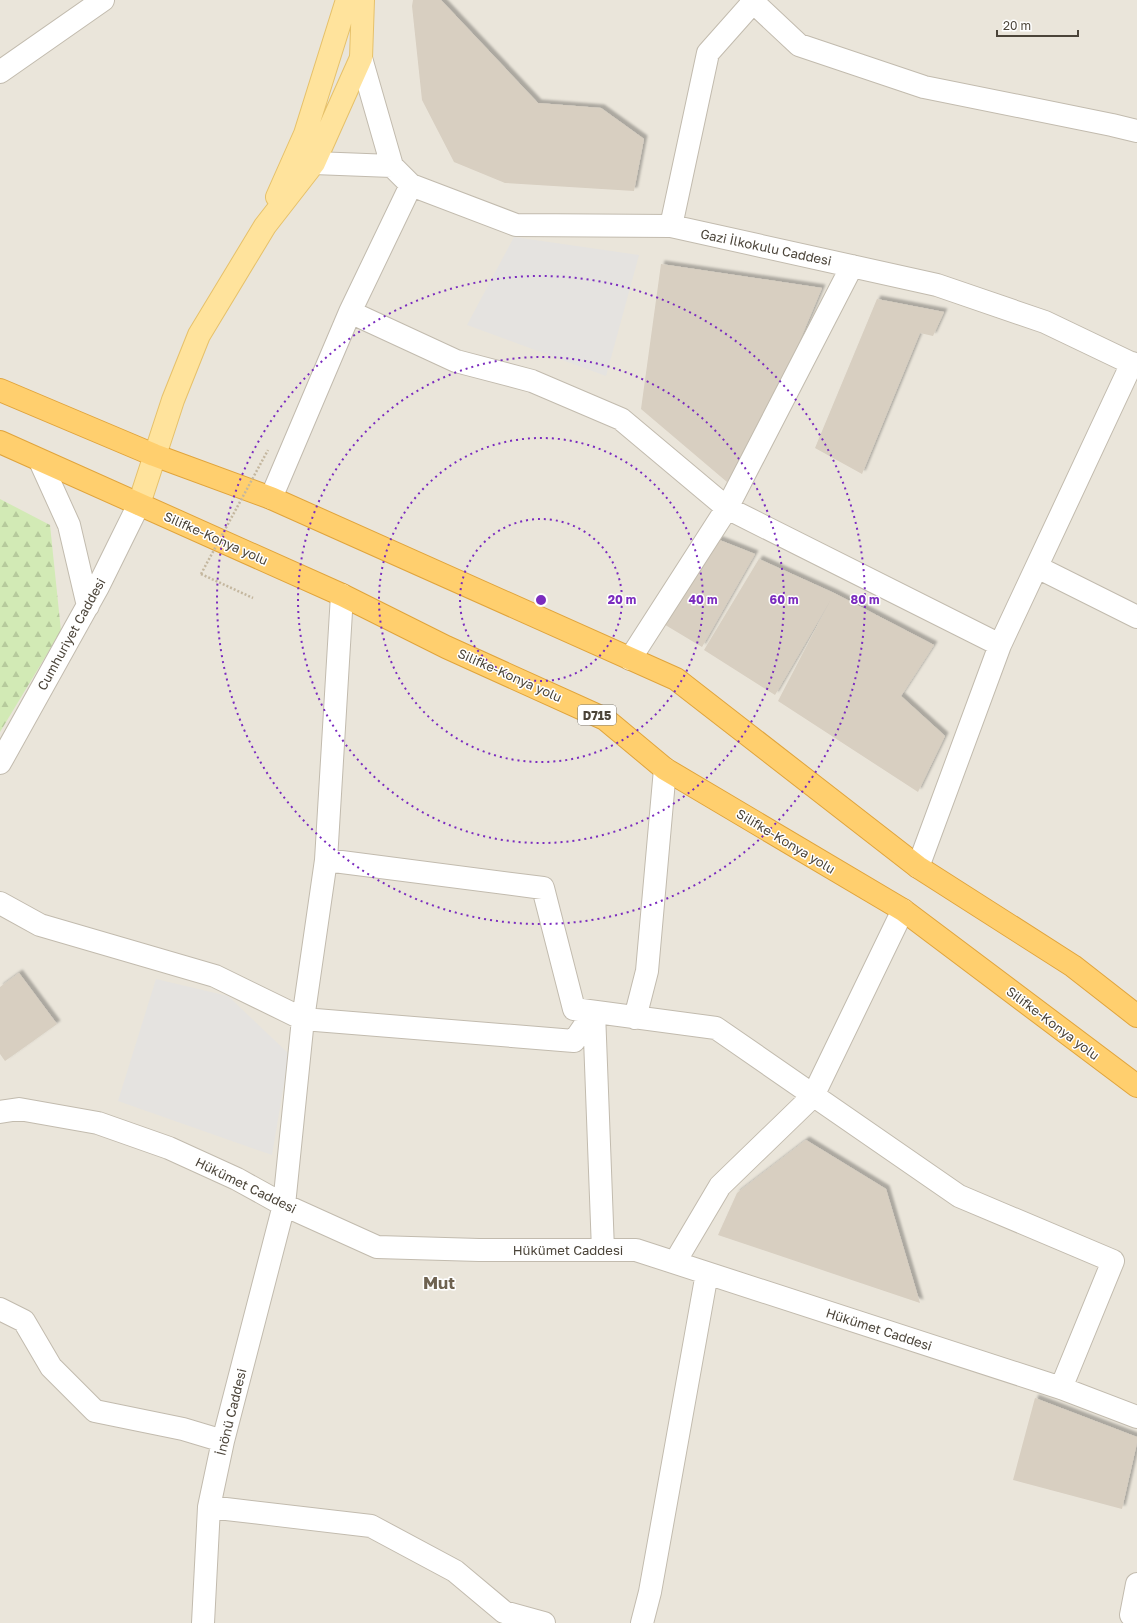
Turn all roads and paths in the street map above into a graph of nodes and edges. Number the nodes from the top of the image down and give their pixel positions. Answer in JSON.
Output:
{"nodes":[{"id":1,"x":103,"y":0,"type":"edge"},
{"id":2,"x":347,"y":0,"type":"edge"},
{"id":3,"x":363,"y":0,"type":"edge"},
{"id":4,"x":753,"y":1,"type":"edge"},
{"id":5,"x":360,"y":58,"type":"junction"},
{"id":6,"x":0,"y":72,"type":"edge"},
{"id":7,"x":1137,"y":132,"type":"edge"},
{"id":8,"x":314,"y":163,"type":"junction"},
{"id":9,"x":392,"y":166,"type":"junction"},
{"id":10,"x":411,"y":185,"type":"junction"},
{"id":11,"x":265,"y":226,"type":"junction"},
{"id":12,"x":671,"y":226,"type":"junction"},
{"id":13,"x":852,"y":266,"type":"junction"},
{"id":14,"x":350,"y":312,"type":"junction"},
{"id":15,"x":1135,"y":365,"type":"edge"},
{"id":16,"x":0,"y":390,"type":"edge"},
{"id":17,"x":0,"y":442,"type":"edge"},
{"id":18,"x":268,"y":450,"type":"dead end"},
{"id":19,"x":154,"y":455,"type":"junction"},
{"id":20,"x":40,"y":461,"type":"junction"},
{"id":21,"x":271,"y":498,"type":"junction"},
{"id":22,"x":139,"y":504,"type":"junction"},
{"id":23,"x":727,"y":508,"type":"junction"},
{"id":24,"x":1037,"y":567,"type":"junction"},
{"id":25,"x":342,"y":595,"type":"junction"},
{"id":26,"x":253,"y":598,"type":"dead end"},
{"id":27,"x":88,"y":606,"type":"junction"},
{"id":28,"x":1137,"y":617,"type":"edge"},
{"id":29,"x":1000,"y":645,"type":"junction"},
{"id":30,"x":630,"y":659,"type":"junction"},
{"id":31,"x":0,"y":763,"type":"edge"},
{"id":32,"x":664,"y":769,"type":"junction"},
{"id":33,"x":326,"y":860,"type":"junction"},
{"id":34,"x":918,"y":867,"type":"junction"},
{"id":35,"x":0,"y":903,"type":"edge"},
{"id":36,"x":903,"y":910,"type":"junction"},
{"id":37,"x":1134,"y":1007,"type":"edge"},
{"id":38,"x":594,"y":1012,"type":"junction"},
{"id":39,"x":635,"y":1018,"type":"junction"},
{"id":40,"x":303,"y":1019,"type":"junction"},
{"id":41,"x":1137,"y":1086,"type":"edge"},
{"id":42,"x":813,"y":1096,"type":"junction"},
{"id":43,"x":0,"y":1112,"type":"edge"},
{"id":44,"x":284,"y":1205,"type":"junction"},
{"id":45,"x":602,"y":1250,"type":"junction"},
{"id":46,"x":675,"y":1262,"type":"junction"},
{"id":47,"x":707,"y":1273,"type":"junction"},
{"id":48,"x":0,"y":1309,"type":"edge"},
{"id":49,"x":1061,"y":1388,"type":"junction"},
{"id":50,"x":1137,"y":1417,"type":"edge"},
{"id":51,"x":224,"y":1441,"type":"junction"},
{"id":52,"x":209,"y":1508,"type":"junction"},
{"id":53,"x":1137,"y":1584,"type":"edge"},
{"id":54,"x":1132,"y":1619,"type":"edge"},
{"id":55,"x":203,"y":1623,"type":"edge"},
{"id":56,"x":544,"y":1623,"type":"edge"},
{"id":57,"x":642,"y":1623,"type":"edge"}],
"edges":[{"from":1,"to":6,"type":"street"},
{"from":2,"to":11,"type":"main road"},
{"from":3,"to":5,"type":"main road"},
{"from":4,"to":7,"type":"street"},
{"from":4,"to":12,"type":"street"},
{"from":5,"to":8,"type":"main road"},
{"from":5,"to":9,"type":"street"},
{"from":8,"to":9,"type":"street"},
{"from":8,"to":11,"type":"main road"},
{"from":9,"to":10,"type":"street","name":"Gazi İlkokulu Caddesi"},
{"from":10,"to":12,"type":"street","name":"Gazi İlkokulu Caddesi"},
{"from":10,"to":14,"type":"street"},
{"from":11,"to":19,"type":"main road"},
{"from":12,"to":13,"type":"street","name":"Gazi İlkokulu Caddesi"},
{"from":13,"to":15,"type":"street","name":"Gazi İlkokulu Caddesi"},
{"from":13,"to":23,"type":"street"},
{"from":14,"to":21,"type":"street"},
{"from":14,"to":23,"type":"street"},
{"from":15,"to":24,"type":"street"},
{"from":16,"to":19,"type":"highway"},
{"from":17,"to":20,"type":"highway","name":"Silifke-Konya yolu","number":"D715"},
{"from":18,"to":26,"type":"path","bridge":true},
{"from":19,"to":21,"type":"highway"},
{"from":19,"to":22,"type":"main road"},
{"from":20,"to":22,"type":"highway","name":"Silifke-Konya yolu","number":"D715"},
{"from":20,"to":27,"type":"street"},
{"from":21,"to":30,"type":"highway"},
{"from":22,"to":25,"type":"highway","name":"Silifke-Konya yolu","number":"D715"},
{"from":22,"to":27,"type":"street","name":"Cumhuriyet Caddesi"},
{"from":23,"to":29,"type":"street"},
{"from":23,"to":30,"type":"street"},
{"from":24,"to":28,"type":"street"},
{"from":24,"to":29,"type":"street"},
{"from":25,"to":32,"type":"highway","name":"Silifke-Konya yolu","number":"D715"},
{"from":25,"to":33,"type":"street","name":"İnönü Caddesi"},
{"from":27,"to":31,"type":"street","name":"Cumhuriyet Caddesi"},
{"from":29,"to":34,"type":"street"},
{"from":30,"to":34,"type":"highway"},
{"from":32,"to":36,"type":"highway","name":"Silifke-Konya yolu","number":"D715"},
{"from":32,"to":39,"type":"street"},
{"from":33,"to":38,"type":"street"},
{"from":33,"to":40,"type":"street","name":"İnönü Caddesi"},
{"from":34,"to":37,"type":"highway"},
{"from":35,"to":40,"type":"street"},
{"from":36,"to":41,"type":"highway","name":"Silifke-Konya yolu","number":"D715"},
{"from":36,"to":42,"type":"street"},
{"from":38,"to":39,"type":"street"},
{"from":38,"to":40,"type":"street"},
{"from":38,"to":45,"type":"street"},
{"from":39,"to":42,"type":"street"},
{"from":40,"to":44,"type":"street","name":"İnönü Caddesi"},
{"from":42,"to":46,"type":"street"},
{"from":42,"to":49,"type":"street"},
{"from":43,"to":44,"type":"street","name":"Hükümet Caddesi"},
{"from":44,"to":45,"type":"street","name":"Hükümet Caddesi"},
{"from":44,"to":51,"type":"street","name":"İnönü Caddesi"},
{"from":45,"to":46,"type":"street","name":"Hükümet Caddesi"},
{"from":46,"to":47,"type":"street","name":"Hükümet Caddesi"},
{"from":47,"to":49,"type":"street","name":"Hükümet Caddesi"},
{"from":47,"to":57,"type":"street"},
{"from":48,"to":51,"type":"street"},
{"from":49,"to":50,"type":"street","name":"Hükümet Caddesi"},
{"from":51,"to":52,"type":"street","name":"İnönü Caddesi"},
{"from":52,"to":55,"type":"street","name":"İnönü Caddesi"},
{"from":52,"to":56,"type":"street"},
{"from":53,"to":54,"type":"street"}]}
